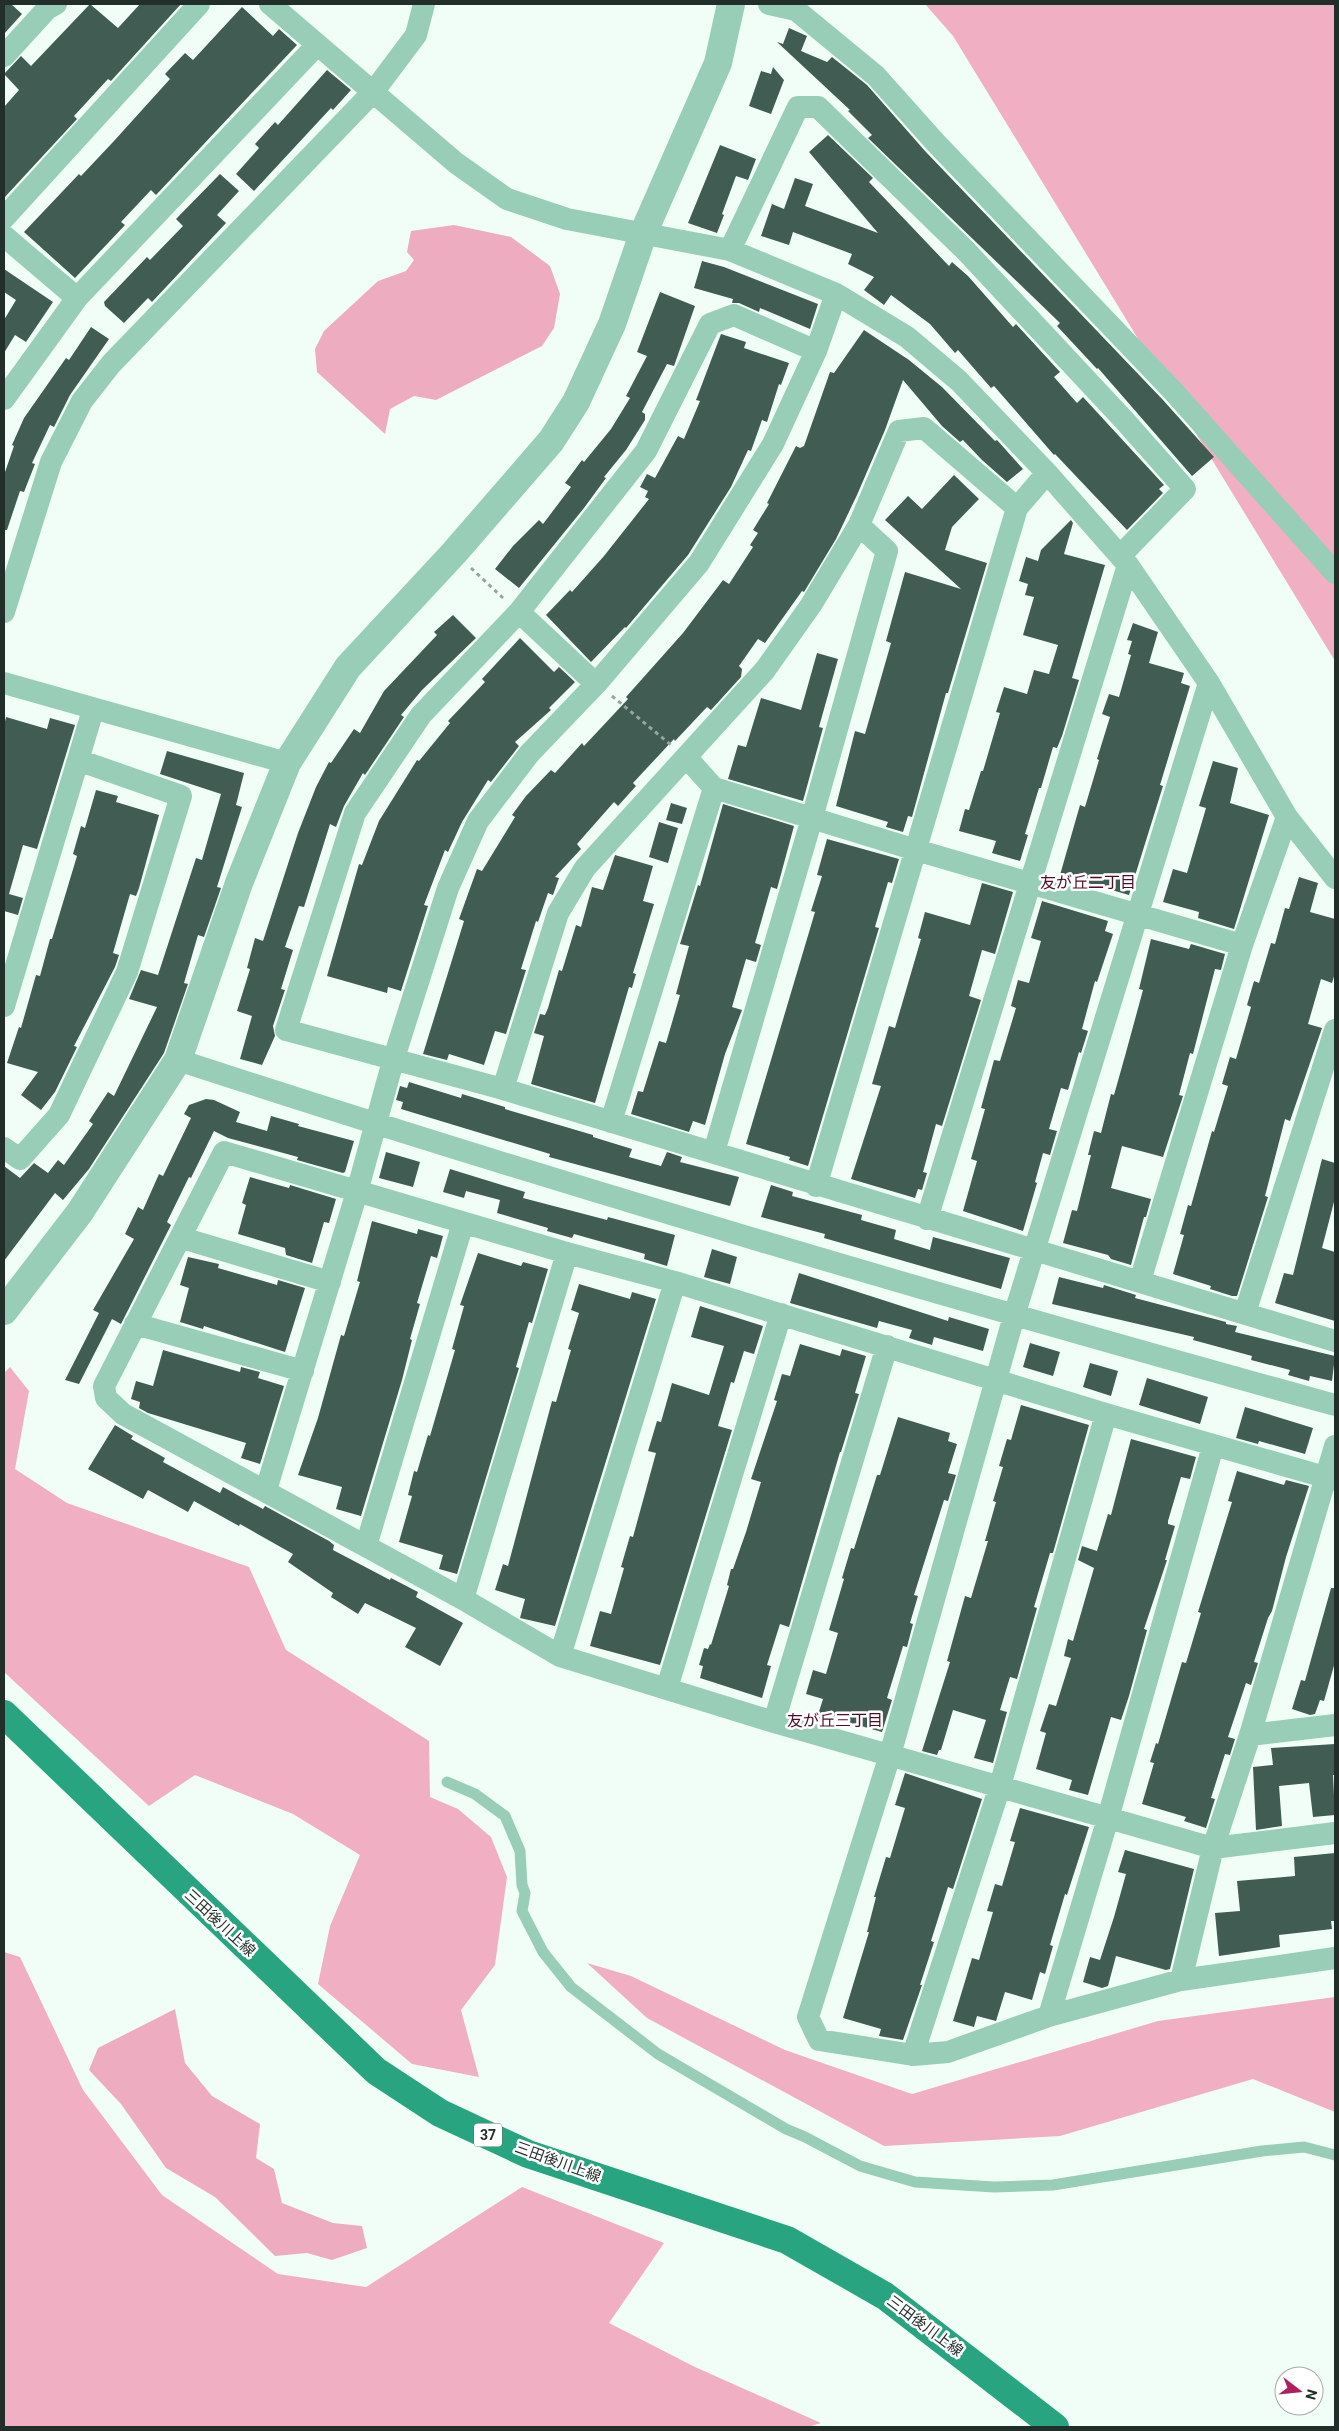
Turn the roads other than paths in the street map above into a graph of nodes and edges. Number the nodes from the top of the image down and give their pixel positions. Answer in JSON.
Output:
{"nodes":[{"id":1,"x":56,"y":4,"type":"edge"},
{"id":2,"x":199,"y":4,"type":"edge"},
{"id":3,"x":270,"y":4,"type":"edge"},
{"id":4,"x":424,"y":4,"type":"edge"},
{"id":5,"x":731,"y":4,"type":"edge"},
{"id":6,"x":769,"y":4,"type":"edge"},
{"id":7,"x":317,"y":45,"type":"junction"},
{"id":8,"x":4,"y":56,"type":"edge"},
{"id":9,"x":374,"y":91,"type":"junction"},
{"id":10,"x":4,"y":218,"type":"edge"},
{"id":11,"x":643,"y":234,"type":"junction"},
{"id":12,"x":4,"y":236,"type":"edge"},
{"id":13,"x":730,"y":250,"type":"junction"},
{"id":14,"x":836,"y":294,"type":"junction"},
{"id":15,"x":77,"y":298,"type":"junction"},
{"id":16,"x":816,"y":351,"type":"junction"},
{"id":17,"x":4,"y":399,"type":"edge"},
{"id":18,"x":1047,"y":473,"type":"junction"},
{"id":19,"x":1017,"y":508,"type":"junction"},
{"id":20,"x":859,"y":525,"type":"junction"},
{"id":21,"x":1124,"y":560,"type":"junction"},
{"id":22,"x":1335,"y":573,"type":"edge"},
{"id":23,"x":8,"y":583,"type":"edge"},
{"id":24,"x":4,"y":612,"type":"edge"},
{"id":25,"x":519,"y":612,"type":"junction"},
{"id":26,"x":4,"y":683,"type":"edge"},
{"id":27,"x":1210,"y":683,"type":"junction"},
{"id":28,"x":596,"y":684,"type":"junction"},
{"id":29,"x":93,"y":710,"type":"junction"},
{"id":30,"x":686,"y":758,"type":"junction"},
{"id":31,"x":78,"y":760,"type":"junction"},
{"id":32,"x":287,"y":763,"type":"junction"},
{"id":33,"x":714,"y":788,"type":"junction"},
{"id":34,"x":1288,"y":817,"type":"junction"},
{"id":35,"x":812,"y":818,"type":"junction"},
{"id":36,"x":916,"y":850,"type":"junction"},
{"id":37,"x":1335,"y":878,"type":"edge"},
{"id":38,"x":1030,"y":883,"type":"junction"},
{"id":39,"x":1137,"y":913,"type":"junction"},
{"id":40,"x":1242,"y":946,"type":"junction"},
{"id":41,"x":4,"y":1006,"type":"edge"},
{"id":42,"x":1335,"y":1030,"type":"edge"},
{"id":43,"x":178,"y":1060,"type":"junction"},
{"id":44,"x":393,"y":1061,"type":"junction"},
{"id":45,"x":502,"y":1089,"type":"junction"},
{"id":46,"x":611,"y":1122,"type":"junction"},
{"id":47,"x":376,"y":1125,"type":"junction"},
{"id":48,"x":4,"y":1148,"type":"edge"},
{"id":49,"x":714,"y":1152,"type":"junction"},
{"id":50,"x":816,"y":1186,"type":"junction"},
{"id":51,"x":357,"y":1192,"type":"junction"},
{"id":52,"x":927,"y":1219,"type":"junction"},
{"id":53,"x":463,"y":1223,"type":"junction"},
{"id":54,"x":182,"y":1238,"type":"junction"},
{"id":55,"x":1036,"y":1250,"type":"junction"},
{"id":56,"x":567,"y":1253,"type":"junction"},
{"id":57,"x":1140,"y":1281,"type":"junction"},
{"id":58,"x":330,"y":1282,"type":"junction"},
{"id":59,"x":675,"y":1282,"type":"junction"},
{"id":60,"x":4,"y":1311,"type":"edge"},
{"id":61,"x":1245,"y":1313,"type":"junction"},
{"id":62,"x":782,"y":1314,"type":"junction"},
{"id":63,"x":1014,"y":1316,"type":"junction"},
{"id":64,"x":135,"y":1324,"type":"junction"},
{"id":65,"x":1335,"y":1341,"type":"edge"},
{"id":66,"x":887,"y":1346,"type":"junction"},
{"id":67,"x":303,"y":1371,"type":"junction"},
{"id":68,"x":996,"y":1381,"type":"junction"},
{"id":69,"x":1335,"y":1405,"type":"edge"},
{"id":70,"x":1106,"y":1414,"type":"junction"},
{"id":71,"x":1213,"y":1446,"type":"junction"},
{"id":72,"x":1335,"y":1446,"type":"edge"},
{"id":73,"x":1331,"y":1479,"type":"edge"},
{"id":74,"x":266,"y":1490,"type":"junction"},
{"id":75,"x":366,"y":1546,"type":"junction"},
{"id":76,"x":463,"y":1599,"type":"junction"},
{"id":77,"x":560,"y":1656,"type":"junction"},
{"id":78,"x":667,"y":1688,"type":"junction"},
{"id":79,"x":4,"y":1714,"type":"edge"},
{"id":80,"x":774,"y":1722,"type":"junction"},
{"id":81,"x":1335,"y":1725,"type":"edge"},
{"id":82,"x":1250,"y":1735,"type":"junction"},
{"id":83,"x":890,"y":1755,"type":"junction"},
{"id":84,"x":447,"y":1782,"type":"dead end"},
{"id":85,"x":1000,"y":1786,"type":"junction"},
{"id":86,"x":1108,"y":1818,"type":"junction"},
{"id":87,"x":1335,"y":1833,"type":"edge"},
{"id":88,"x":1213,"y":1848,"type":"junction"},
{"id":89,"x":1335,"y":1958,"type":"edge"},
{"id":90,"x":1181,"y":1980,"type":"junction"},
{"id":91,"x":1049,"y":2016,"type":"junction"},
{"id":92,"x":913,"y":2055,"type":"junction"},
{"id":93,"x":1335,"y":2155,"type":"edge"},
{"id":94,"x":1055,"y":2427,"type":"edge"}],
"edges":[{"from":1,"to":8,"type":"street"},
{"from":2,"to":10,"type":"street"},
{"from":3,"to":7,"type":"street"},
{"from":4,"to":9,"type":"street"},
{"from":5,"to":11,"type":"street"},
{"from":6,"to":22,"type":"street"},
{"from":7,"to":9,"type":"street"},
{"from":7,"to":15,"type":"street"},
{"from":9,"to":11,"type":"street"},
{"from":9,"to":23,"type":"street"},
{"from":11,"to":13,"type":"street"},
{"from":11,"to":32,"type":"street"},
{"from":12,"to":15,"type":"street"},
{"from":13,"to":14,"type":"street"},
{"from":13,"to":21,"type":"street"},
{"from":14,"to":16,"type":"street"},
{"from":14,"to":18,"type":"street"},
{"from":15,"to":17,"type":"street"},
{"from":16,"to":25,"type":"street"},
{"from":16,"to":28,"type":"street"},
{"from":18,"to":19,"type":"street"},
{"from":18,"to":21,"type":"street"},
{"from":19,"to":20,"type":"street"},
{"from":19,"to":36,"type":"street"},
{"from":20,"to":30,"type":"street"},
{"from":20,"to":35,"type":"street"},
{"from":21,"to":27,"type":"street"},
{"from":21,"to":38,"type":"street"},
{"from":23,"to":24,"type":"street"},
{"from":25,"to":28,"type":"street"},
{"from":25,"to":44,"type":"street"},
{"from":26,"to":29,"type":"street"},
{"from":27,"to":34,"type":"street"},
{"from":27,"to":39,"type":"street"},
{"from":28,"to":44,"type":"street"},
{"from":29,"to":31,"type":"street"},
{"from":29,"to":32,"type":"street"},
{"from":30,"to":33,"type":"street"},
{"from":30,"to":45,"type":"street"},
{"from":31,"to":41,"type":"street"},
{"from":31,"to":48,"type":"street"},
{"from":32,"to":43,"type":"street"},
{"from":33,"to":35,"type":"street"},
{"from":33,"to":46,"type":"street"},
{"from":34,"to":37,"type":"street"},
{"from":34,"to":40,"type":"street"},
{"from":35,"to":36,"type":"street"},
{"from":35,"to":49,"type":"street"},
{"from":36,"to":38,"type":"street"},
{"from":36,"to":50,"type":"street"},
{"from":38,"to":39,"type":"street"},
{"from":38,"to":52,"type":"street"},
{"from":39,"to":40,"type":"street"},
{"from":39,"to":55,"type":"street"},
{"from":40,"to":57,"type":"street"},
{"from":42,"to":61,"type":"street"},
{"from":43,"to":47,"type":"street"},
{"from":43,"to":60,"type":"street"},
{"from":44,"to":45,"type":"street"},
{"from":44,"to":47,"type":"street"},
{"from":45,"to":46,"type":"street"},
{"from":46,"to":49,"type":"street"},
{"from":47,"to":51,"type":"street"},
{"from":47,"to":63,"type":"street"},
{"from":49,"to":50,"type":"street"},
{"from":50,"to":52,"type":"street"},
{"from":51,"to":53,"type":"street"},
{"from":51,"to":54,"type":"street"},
{"from":51,"to":58,"type":"street"},
{"from":52,"to":55,"type":"street"},
{"from":53,"to":56,"type":"street"},
{"from":53,"to":75,"type":"street"},
{"from":54,"to":58,"type":"street"},
{"from":54,"to":64,"type":"street"},
{"from":55,"to":57,"type":"street"},
{"from":55,"to":63,"type":"street"},
{"from":56,"to":59,"type":"street"},
{"from":56,"to":76,"type":"street"},
{"from":57,"to":61,"type":"street"},
{"from":58,"to":67,"type":"street"},
{"from":59,"to":62,"type":"street"},
{"from":59,"to":77,"type":"street"},
{"from":61,"to":65,"type":"street"},
{"from":62,"to":66,"type":"street"},
{"from":62,"to":78,"type":"street"},
{"from":63,"to":68,"type":"street"},
{"from":63,"to":69,"type":"street"},
{"from":64,"to":67,"type":"street"},
{"from":64,"to":74,"type":"street"},
{"from":66,"to":68,"type":"street"},
{"from":66,"to":80,"type":"street"},
{"from":67,"to":74,"type":"street"},
{"from":68,"to":70,"type":"street"},
{"from":68,"to":83,"type":"street"},
{"from":70,"to":71,"type":"street"},
{"from":70,"to":85,"type":"street"},
{"from":71,"to":73,"type":"street"},
{"from":71,"to":86,"type":"street"},
{"from":72,"to":73,"type":"street"},
{"from":73,"to":82,"type":"street"},
{"from":74,"to":75,"type":"street"},
{"from":75,"to":76,"type":"street"},
{"from":76,"to":77,"type":"street"},
{"from":77,"to":78,"type":"street"},
{"from":78,"to":80,"type":"street"},
{"from":79,"to":94,"type":"main road","name":"三田後川上線","number":"37"},
{"from":80,"to":83,"type":"street"},
{"from":81,"to":82,"type":"street"},
{"from":82,"to":88,"type":"street"},
{"from":83,"to":85,"type":"street"},
{"from":83,"to":92,"type":"street"},
{"from":84,"to":93,"type":"lane"},
{"from":85,"to":86,"type":"street"},
{"from":85,"to":92,"type":"street"},
{"from":86,"to":88,"type":"street"},
{"from":86,"to":91,"type":"street"},
{"from":87,"to":88,"type":"street"},
{"from":88,"to":90,"type":"street"},
{"from":89,"to":90,"type":"street"},
{"from":90,"to":91,"type":"street"},
{"from":91,"to":92,"type":"street"}]}
